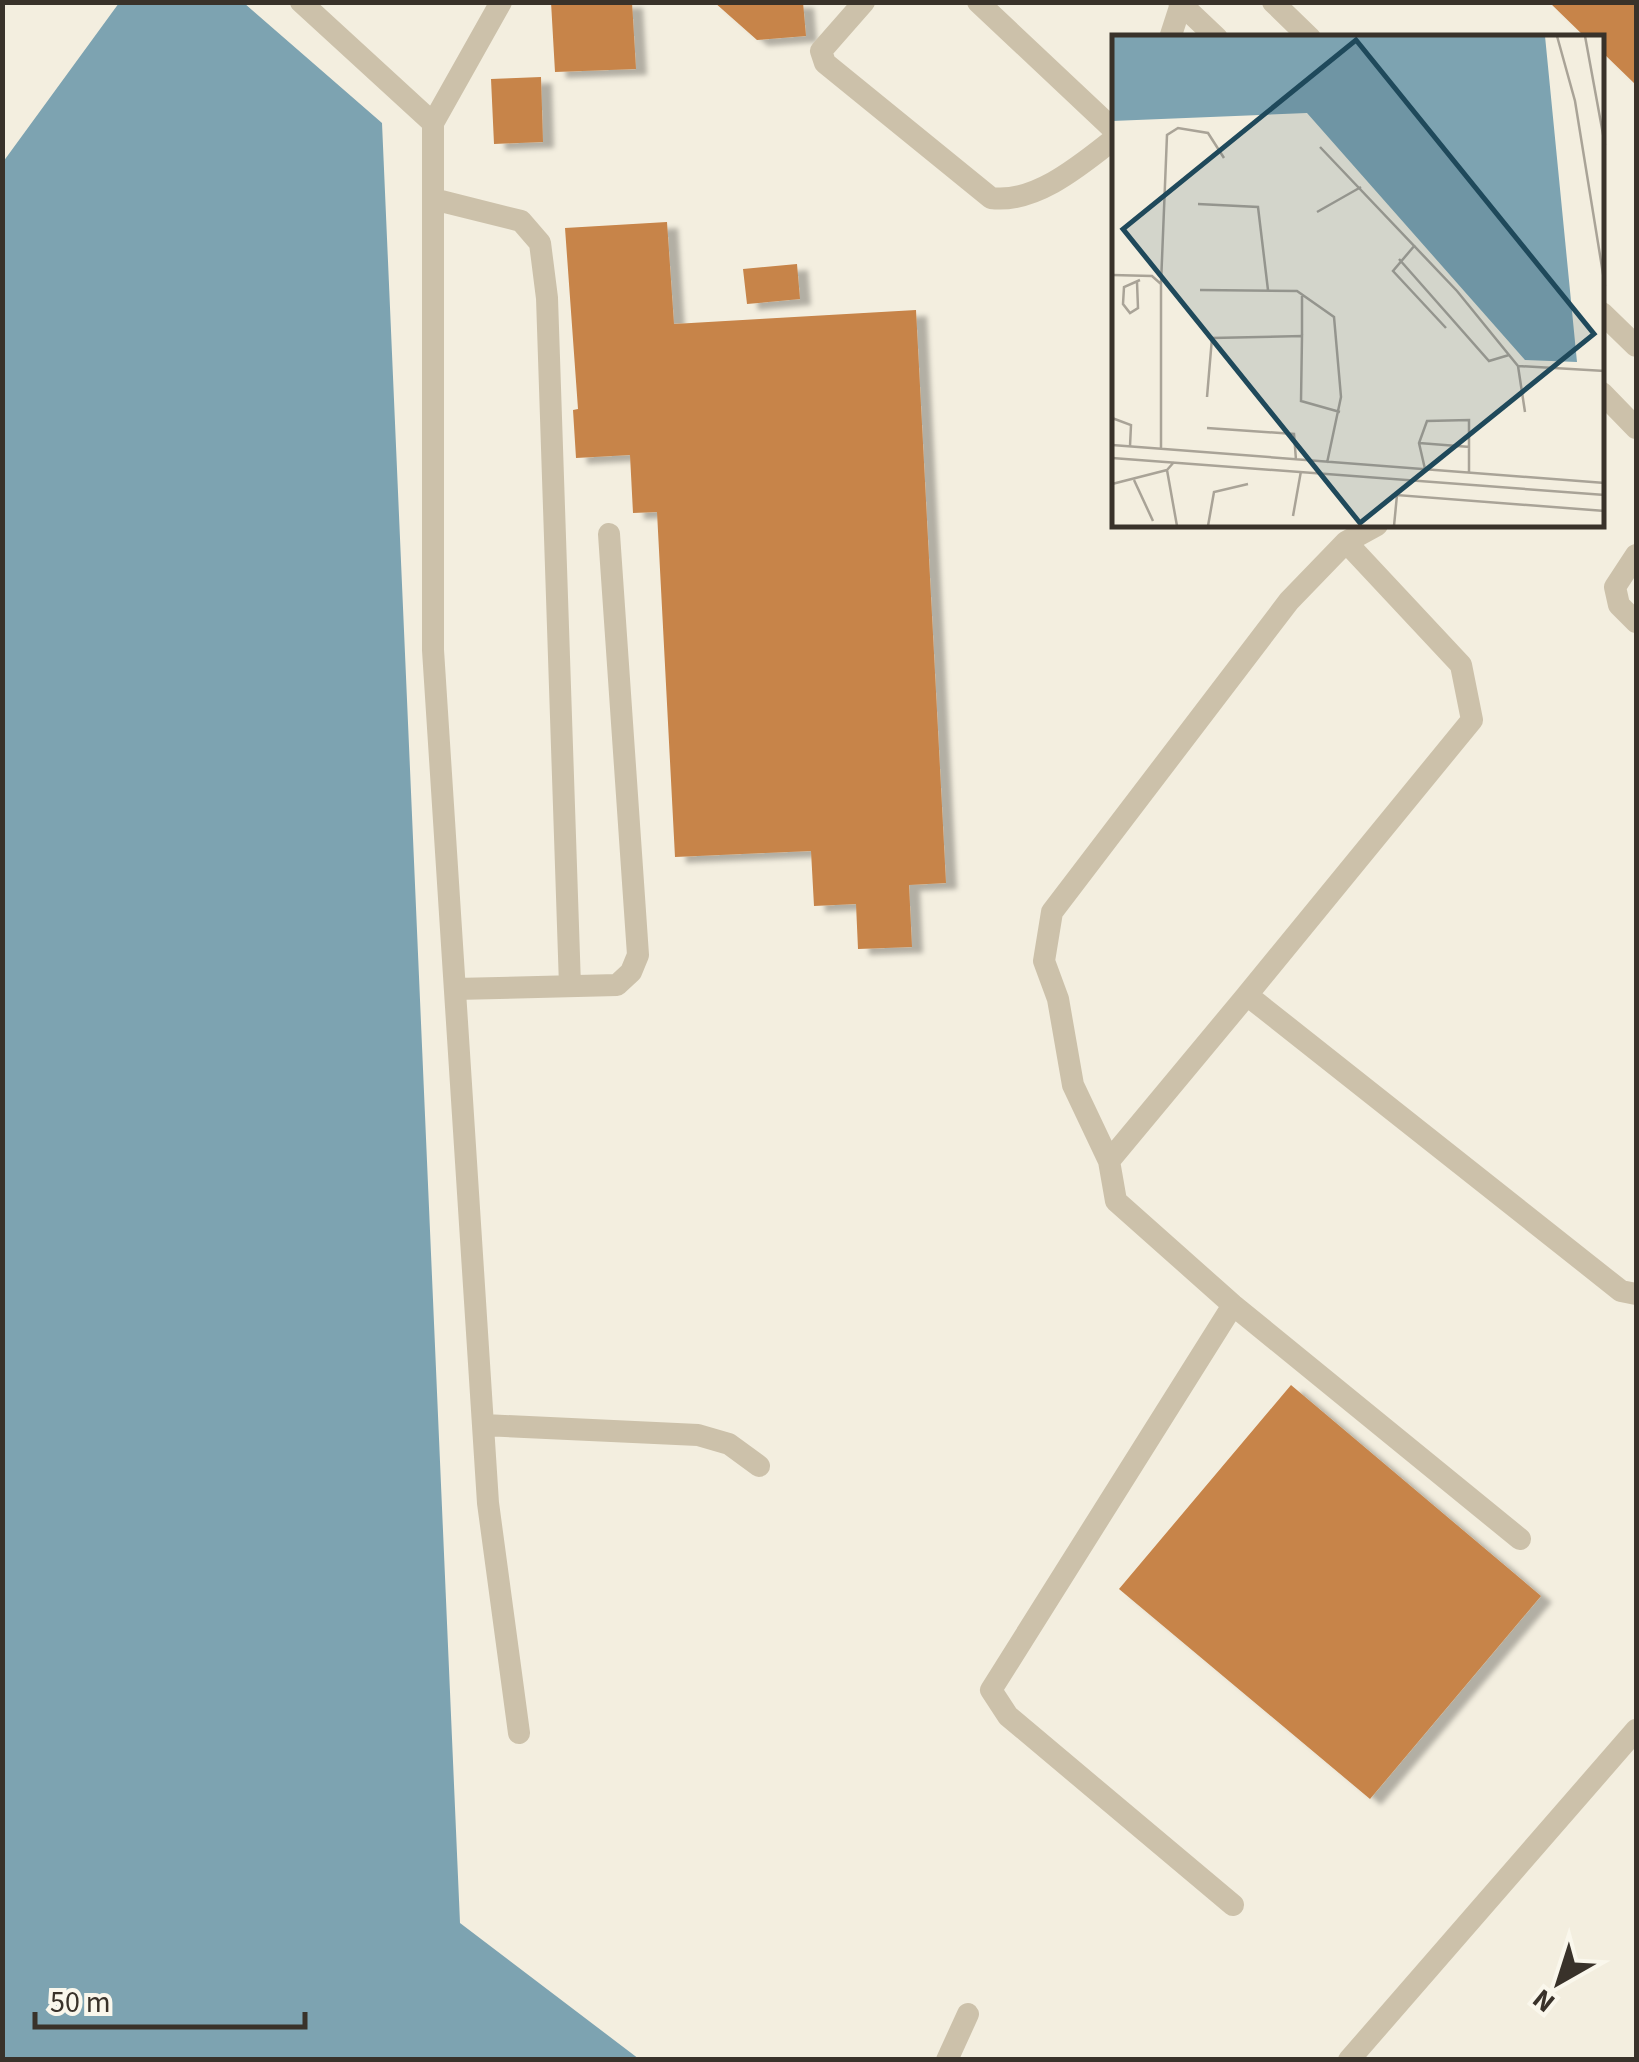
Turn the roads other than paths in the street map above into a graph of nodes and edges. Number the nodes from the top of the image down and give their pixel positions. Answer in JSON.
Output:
{"nodes":[{"id":1,"x":301,"y":2,"type":"edge"},
{"id":2,"x":501,"y":2,"type":"edge"},
{"id":3,"x":864,"y":2,"type":"edge"},
{"id":4,"x":978,"y":2,"type":"edge"},
{"id":5,"x":1273,"y":2,"type":"edge"},
{"id":6,"x":1180,"y":4,"type":"edge"},
{"id":7,"x":1171,"y":35,"type":"edge"},
{"id":8,"x":1214,"y":35,"type":"edge"},
{"id":9,"x":1307,"y":35,"type":"edge"},
{"id":10,"x":434,"y":123,"type":"junction"},
{"id":11,"x":1112,"y":128,"type":"edge"},
{"id":12,"x":1112,"y":141,"type":"edge"},
{"id":13,"x":433,"y":199,"type":"junction"},
{"id":14,"x":1604,"y":315,"type":"edge"},
{"id":15,"x":1636,"y":346,"type":"edge"},
{"id":16,"x":1604,"y":396,"type":"edge"},
{"id":17,"x":1636,"y":428,"type":"edge"},
{"id":18,"x":1372,"y":528,"type":"edge"},
{"id":19,"x":609,"y":534,"type":"dead end"},
{"id":20,"x":1346,"y":542,"type":"junction"},
{"id":21,"x":1636,"y":555,"type":"edge"},
{"id":22,"x":1636,"y":622,"type":"edge"},
{"id":23,"x":570,"y":986,"type":"junction"},
{"id":24,"x":455,"y":989,"type":"junction"},
{"id":25,"x":1247,"y":995,"type":"junction"},
{"id":26,"x":1109,"y":1161,"type":"junction"},
{"id":27,"x":1636,"y":1294,"type":"edge"},
{"id":28,"x":1234,"y":1305,"type":"junction"},
{"id":29,"x":484,"y":1425,"type":"junction"},
{"id":30,"x":760,"y":1466,"type":"dead end"},
{"id":31,"x":1520,"y":1539,"type":"dead end"},
{"id":32,"x":1636,"y":1730,"type":"edge"},
{"id":33,"x":519,"y":1732,"type":"dead end"},
{"id":34,"x":1234,"y":1905,"type":"dead end"},
{"id":35,"x":968,"y":2014,"type":"dead end"},
{"id":36,"x":946,"y":2060,"type":"edge"},
{"id":37,"x":1349,"y":2060,"type":"edge"}],
"edges":[{"from":1,"to":10,"type":"lane"},
{"from":2,"to":10,"type":"lane"},
{"from":3,"to":12,"type":"lane"},
{"from":4,"to":11,"type":"lane"},
{"from":5,"to":9,"type":"lane"},
{"from":6,"to":7,"type":"lane"},
{"from":6,"to":8,"type":"lane"},
{"from":10,"to":13,"type":"lane"},
{"from":13,"to":23,"type":"lane"},
{"from":13,"to":24,"type":"lane"},
{"from":14,"to":15,"type":"lane"},
{"from":16,"to":17,"type":"lane"},
{"from":18,"to":20,"type":"lane"},
{"from":19,"to":23,"type":"lane"},
{"from":20,"to":25,"type":"lane"},
{"from":20,"to":26,"type":"lane"},
{"from":21,"to":22,"type":"lane"},
{"from":23,"to":24,"type":"lane"},
{"from":24,"to":29,"type":"lane"},
{"from":25,"to":26,"type":"lane"},
{"from":25,"to":27,"type":"lane"},
{"from":26,"to":28,"type":"lane"},
{"from":28,"to":31,"type":"lane"},
{"from":28,"to":34,"type":"lane"},
{"from":29,"to":30,"type":"lane"},
{"from":29,"to":33,"type":"lane"},
{"from":32,"to":37,"type":"lane"},
{"from":35,"to":36,"type":"lane"}]}
